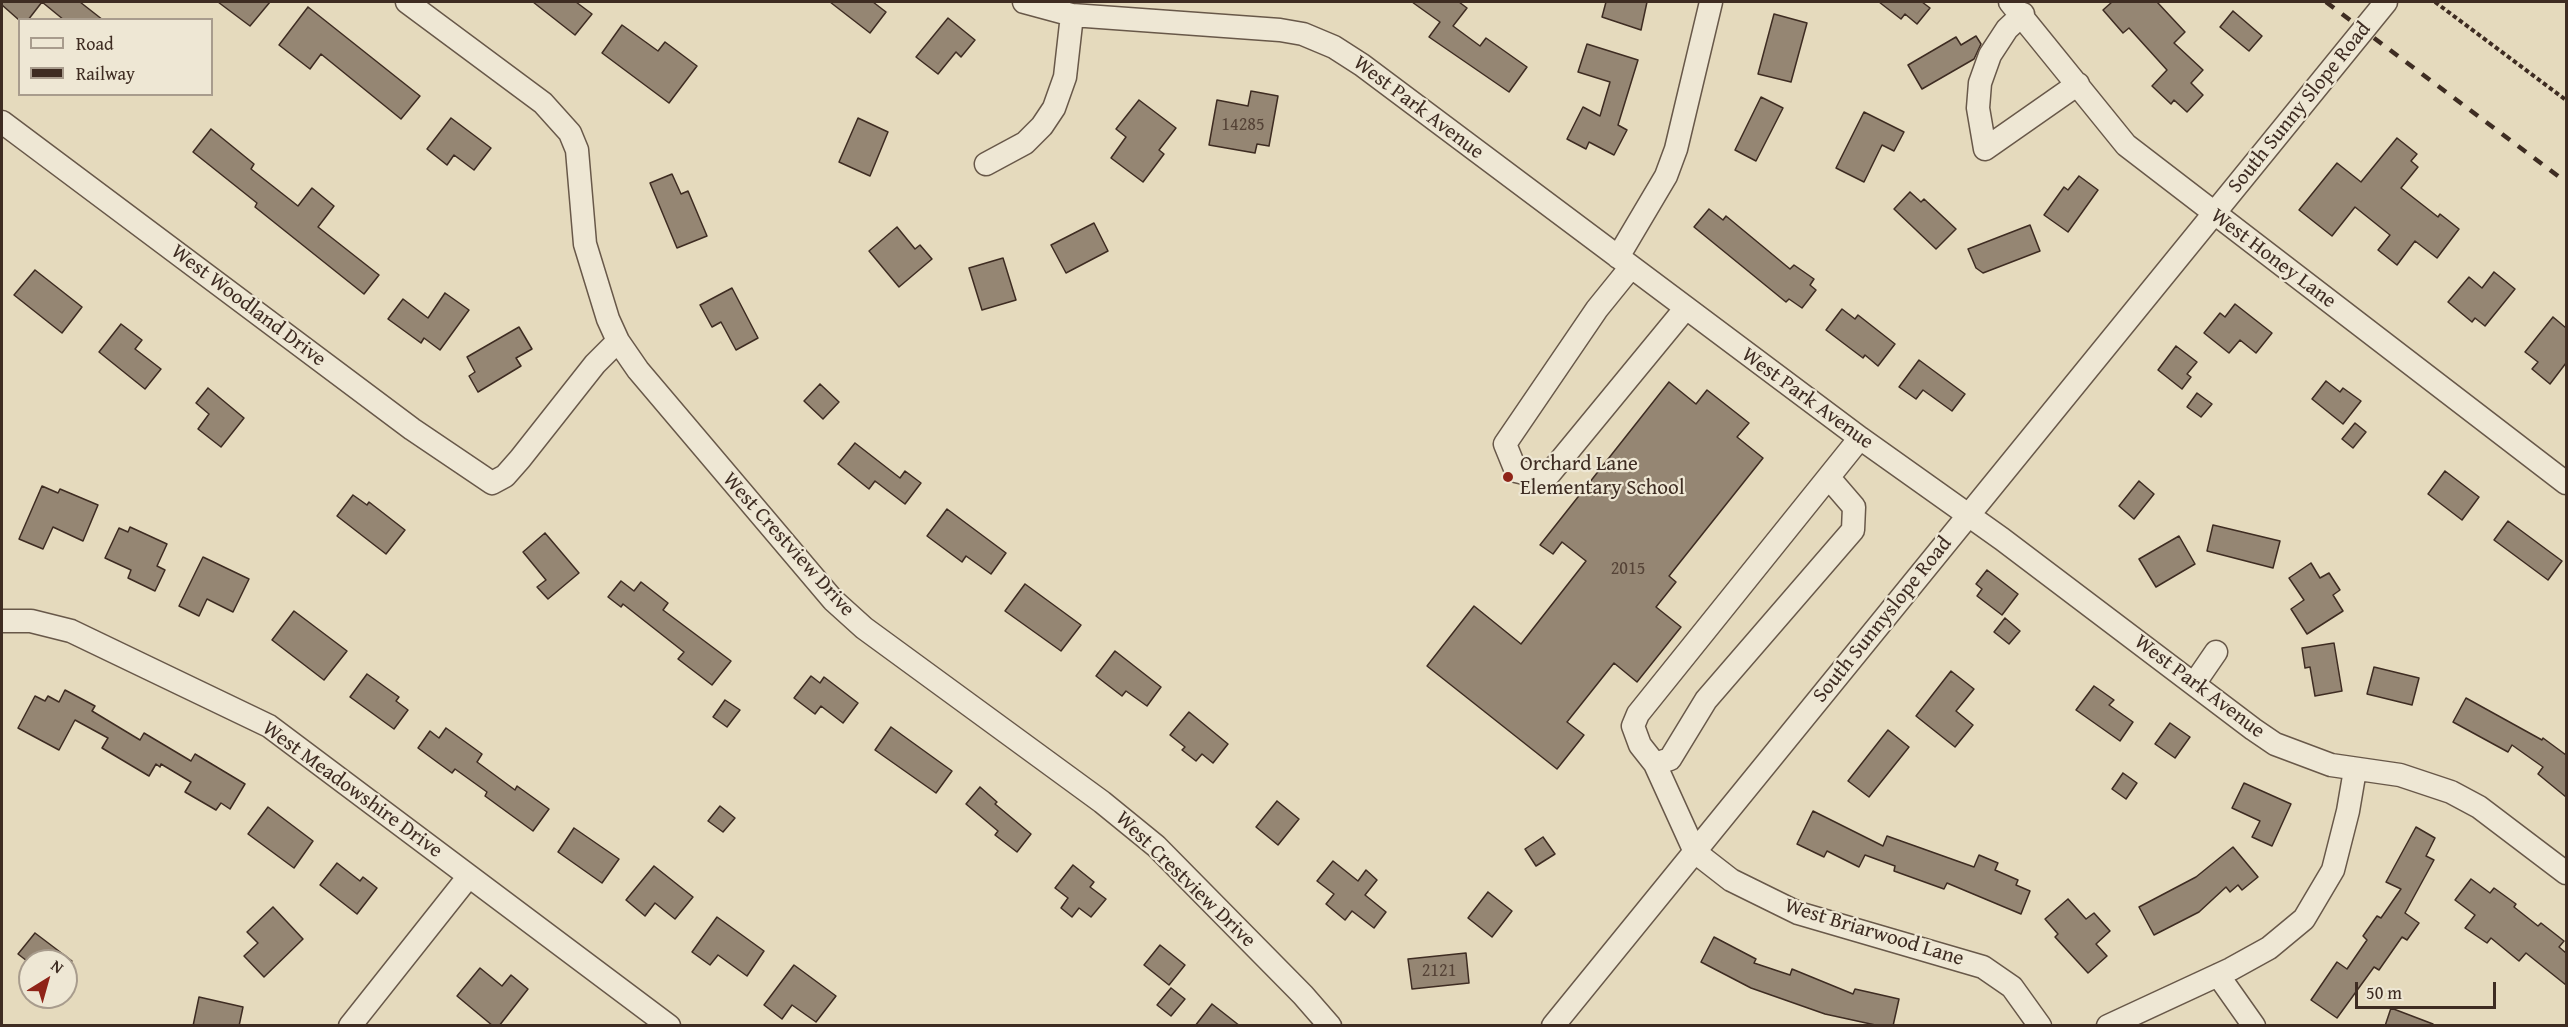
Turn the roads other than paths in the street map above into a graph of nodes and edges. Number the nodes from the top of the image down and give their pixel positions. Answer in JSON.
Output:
{"nodes":[{"id":1,"x":408,"y":2,"type":"edge"},
{"id":2,"x":1024,"y":2,"type":"edge"},
{"id":3,"x":1711,"y":2,"type":"edge"},
{"id":4,"x":2386,"y":2,"type":"edge"},
{"id":5,"x":2017,"y":8,"type":"edge"},
{"id":6,"x":1072,"y":15,"type":"junction"},
{"id":7,"x":2078,"y":84,"type":"junction"},
{"id":8,"x":2,"y":122,"type":"edge"},
{"id":9,"x":986,"y":164,"type":"dead end"},
{"id":10,"x":2213,"y":214,"type":"junction"},
{"id":11,"x":1625,"y":262,"type":"junction"},
{"id":12,"x":1685,"y":309,"type":"junction"},
{"id":13,"x":618,"y":341,"type":"junction"},
{"id":14,"x":1860,"y":438,"type":"junction"},
{"id":15,"x":1832,"y":482,"type":"junction"},
{"id":16,"x":2566,"y":483,"type":"edge"},
{"id":17,"x":1967,"y":516,"type":"junction"},
{"id":18,"x":2,"y":621,"type":"edge"},
{"id":19,"x":2217,"y":652,"type":"dead end"},
{"id":20,"x":2194,"y":684,"type":"junction"},
{"id":21,"x":1655,"y":764,"type":"junction"},
{"id":22,"x":2355,"y":770,"type":"junction"},
{"id":23,"x":1695,"y":852,"type":"junction"},
{"id":24,"x":2566,"y":873,"type":"edge"},
{"id":25,"x":469,"y":876,"type":"junction"},
{"id":26,"x":2218,"y":975,"type":"junction"},
{"id":27,"x":350,"y":1026,"type":"edge"},
{"id":28,"x":669,"y":1026,"type":"edge"},
{"id":29,"x":1330,"y":1026,"type":"edge"},
{"id":30,"x":1553,"y":1026,"type":"edge"},
{"id":31,"x":2040,"y":1026,"type":"edge"},
{"id":32,"x":2108,"y":1026,"type":"edge"},
{"id":33,"x":2254,"y":1026,"type":"edge"}],
"edges":[{"from":1,"to":13,"type":"street","name":"West Crestview Drive"},
{"from":2,"to":6,"type":"street","name":"West Park Avenue"},
{"from":3,"to":11,"type":"street"},
{"from":4,"to":10,"type":"street","name":"South Sunny Slope Road"},
{"from":5,"to":7,"type":"street","name":"West Honey Lane"},
{"from":5,"to":7,"type":"street"},
{"from":6,"to":9,"type":"street"},
{"from":6,"to":11,"type":"street","name":"West Park Avenue"},
{"from":7,"to":10,"type":"street","name":"West Honey Lane"},
{"from":8,"to":13,"type":"street","name":"West Woodland Drive"},
{"from":10,"to":16,"type":"street","name":"West Honey Lane"},
{"from":10,"to":17,"type":"street","name":"South Sunnyslope Road"},
{"from":11,"to":12,"type":"street","name":"West Park Avenue"},
{"from":11,"to":12,"type":"street"},
{"from":12,"to":14,"type":"street","name":"West Park Avenue"},
{"from":13,"to":29,"type":"street","name":"West Crestview Drive"},
{"from":14,"to":15,"type":"street"},
{"from":14,"to":17,"type":"street","name":"West Park Avenue"},
{"from":15,"to":21,"type":"street"},
{"from":15,"to":21,"type":"street"},
{"from":17,"to":20,"type":"street","name":"West Park Avenue"},
{"from":17,"to":23,"type":"street","name":"South Sunnyslope Road"},
{"from":18,"to":25,"type":"street","name":"West Meadowshire Drive"},
{"from":19,"to":20,"type":"street"},
{"from":20,"to":22,"type":"street","name":"West Park Avenue"},
{"from":21,"to":23,"type":"street"},
{"from":22,"to":24,"type":"street","name":"West Park Avenue"},
{"from":22,"to":26,"type":"street"},
{"from":23,"to":30,"type":"street","name":"South Sunnyslope Road"},
{"from":23,"to":31,"type":"street","name":"West Briarwood Lane"},
{"from":25,"to":27,"type":"street"},
{"from":25,"to":28,"type":"street","name":"West Meadowshire Drive"},
{"from":26,"to":32,"type":"street"},
{"from":26,"to":33,"type":"street"}]}
